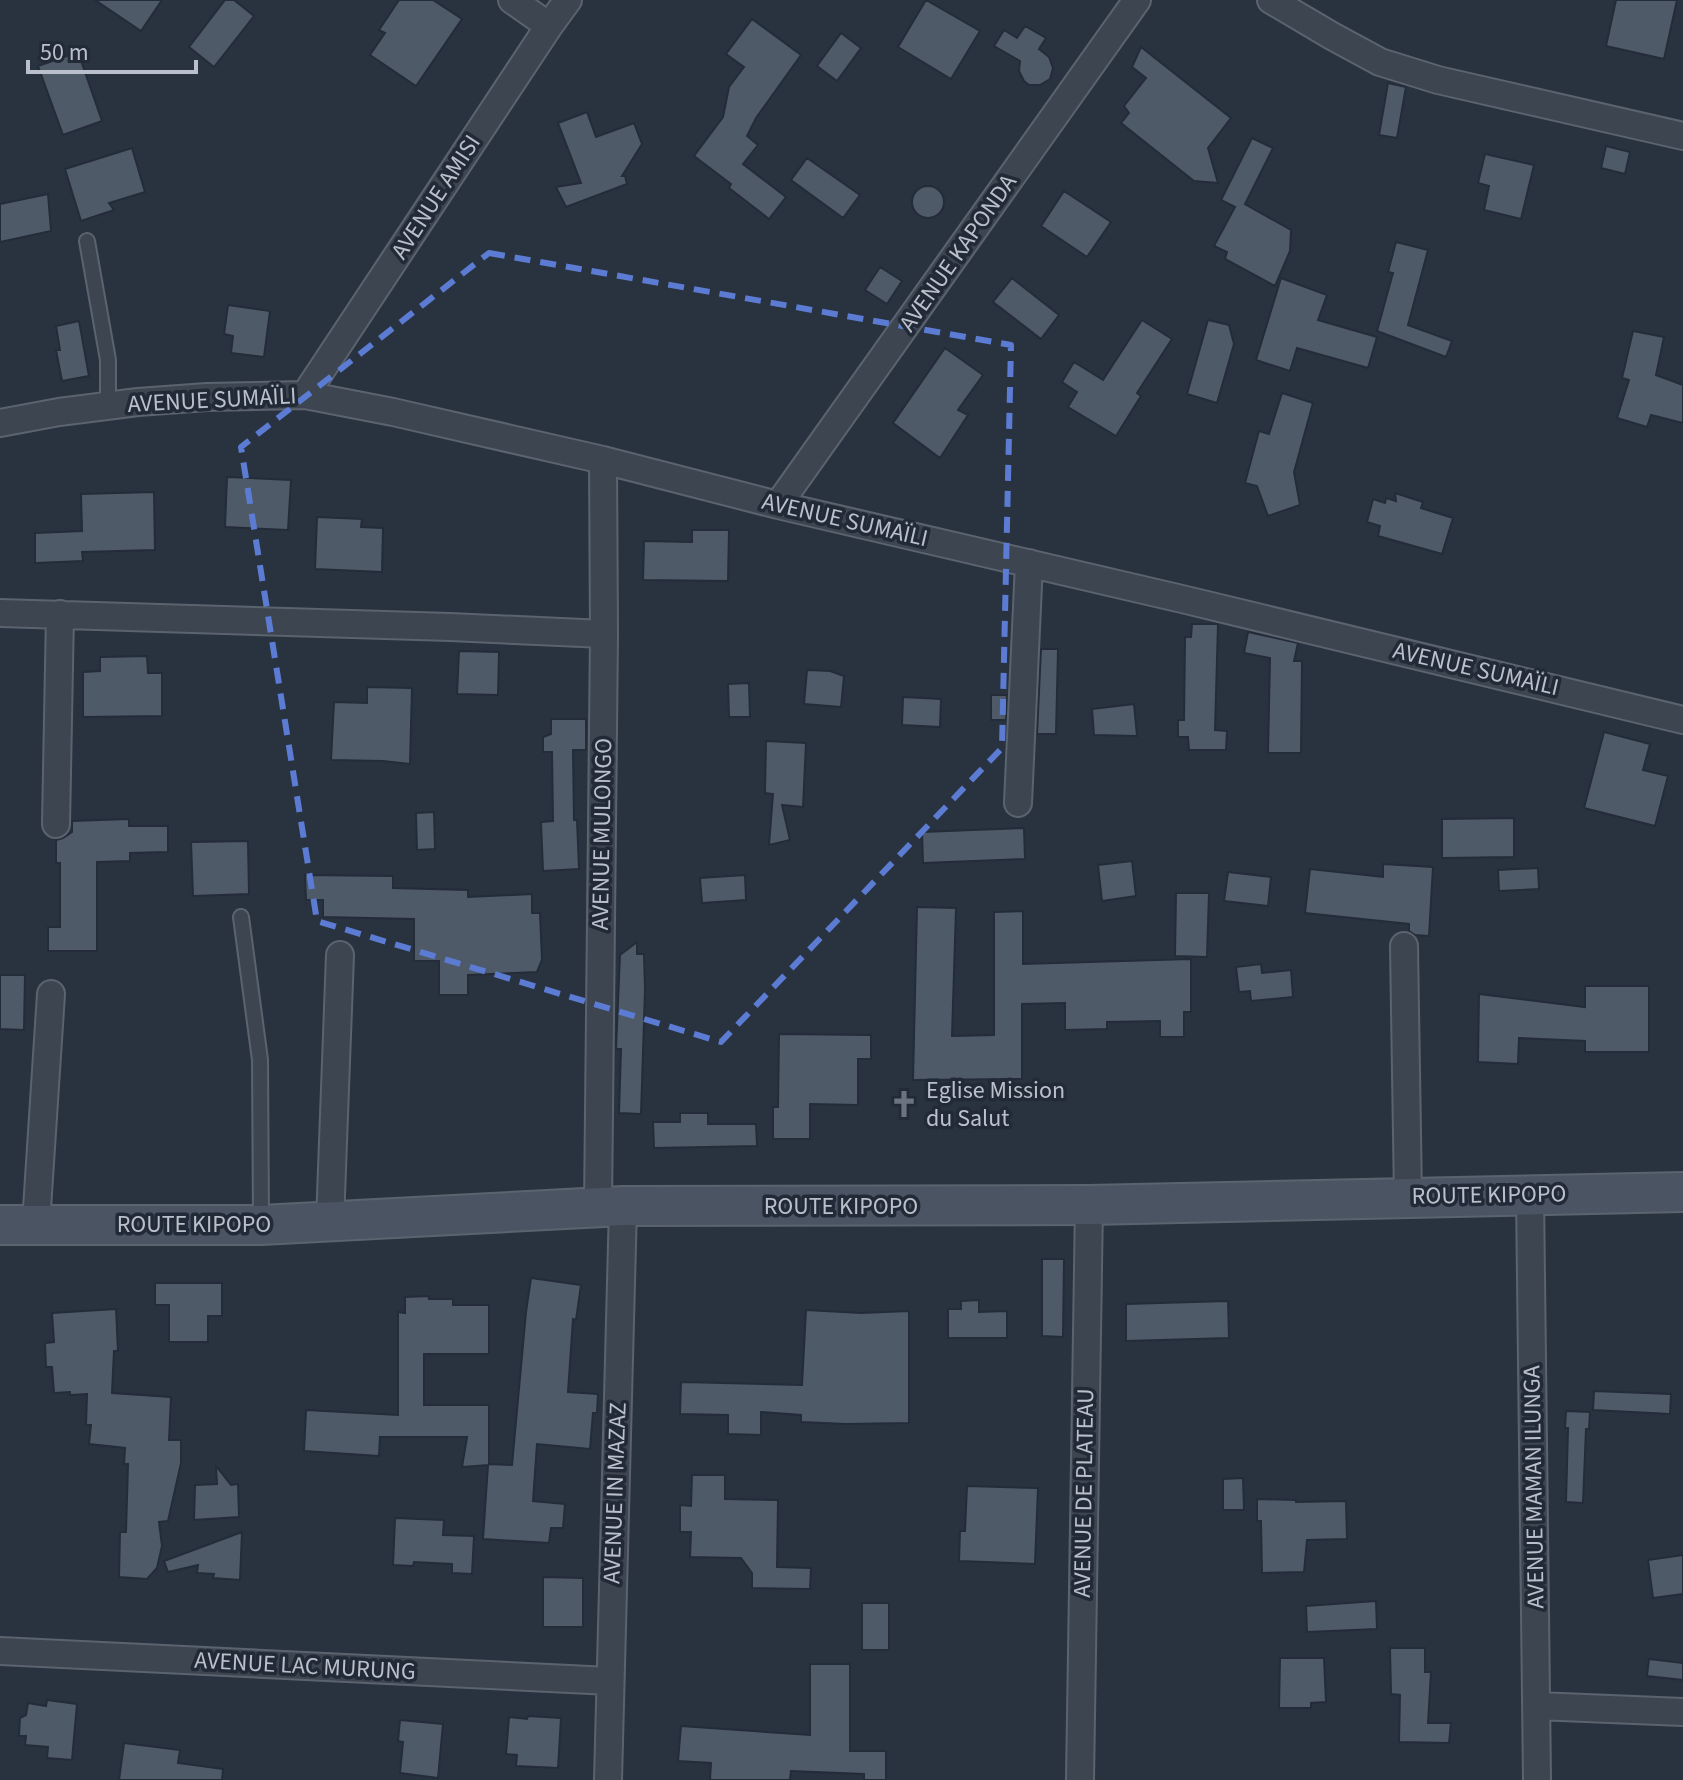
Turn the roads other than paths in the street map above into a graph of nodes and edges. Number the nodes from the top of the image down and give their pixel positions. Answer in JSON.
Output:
{"nodes":[{"id":1,"x":512,"y":0,"type":"edge"},
{"id":2,"x":568,"y":0,"type":"edge"},
{"id":3,"x":1137,"y":0,"type":"edge"},
{"id":4,"x":1271,"y":0,"type":"edge"},
{"id":5,"x":549,"y":26,"type":"junction"},
{"id":6,"x":1683,"y":136,"type":"edge"},
{"id":7,"x":87,"y":241,"type":"dead end"},
{"id":8,"x":305,"y":395,"type":"junction"},
{"id":9,"x":108,"y":406,"type":"junction"},
{"id":10,"x":0,"y":423,"type":"edge"},
{"id":11,"x":603,"y":460,"type":"junction"},
{"id":12,"x":778,"y":505,"type":"junction"},
{"id":13,"x":1029,"y":563,"type":"junction"},
{"id":14,"x":0,"y":613,"type":"edge"},
{"id":15,"x":60,"y":614,"type":"junction"},
{"id":16,"x":604,"y":634,"type":"junction"},
{"id":17,"x":1683,"y":720,"type":"edge"},
{"id":18,"x":1018,"y":803,"type":"dead end"},
{"id":19,"x":56,"y":824,"type":"dead end"},
{"id":20,"x":241,"y":917,"type":"dead end"},
{"id":21,"x":1404,"y":946,"type":"dead end"},
{"id":22,"x":340,"y":955,"type":"dead end"},
{"id":23,"x":51,"y":994,"type":"dead end"},
{"id":24,"x":1683,"y":1192,"type":"edge"},
{"id":25,"x":1530,"y":1194,"type":"junction"},
{"id":26,"x":1408,"y":1197,"type":"junction"},
{"id":27,"x":1089,"y":1205,"type":"junction"},
{"id":28,"x":610,"y":1206,"type":"junction"},
{"id":29,"x":330,"y":1222,"type":"junction"},
{"id":30,"x":18,"y":1224,"type":"edge"},
{"id":31,"x":261,"y":1225,"type":"junction"},
{"id":32,"x":0,"y":1651,"type":"edge"},
{"id":33,"x":610,"y":1681,"type":"junction"},
{"id":34,"x":1537,"y":1706,"type":"junction"},
{"id":35,"x":1683,"y":1712,"type":"edge"},
{"id":36,"x":608,"y":1780,"type":"edge"},
{"id":37,"x":1080,"y":1780,"type":"edge"},
{"id":38,"x":1537,"y":1780,"type":"edge"}],
"edges":[{"from":1,"to":5,"type":"street"},
{"from":2,"to":5,"type":"street","name":"AVENUE AMISI"},
{"from":3,"to":12,"type":"street","name":"AVENUE KAPONDA"},
{"from":4,"to":6,"type":"street"},
{"from":5,"to":8,"type":"street","name":"AVENUE AMISI"},
{"from":7,"to":9,"type":"lane"},
{"from":8,"to":9,"type":"street","name":"AVENUE SUMAÏLI"},
{"from":8,"to":11,"type":"street","name":"AVENUE SUMAÏLI"},
{"from":9,"to":10,"type":"street","name":"AVENUE SUMAÏLI"},
{"from":11,"to":12,"type":"street","name":"AVENUE SUMAÏLI"},
{"from":11,"to":16,"type":"street","name":"AVENUE MULONGO"},
{"from":12,"to":13,"type":"street","name":"AVENUE SUMAÏLI"},
{"from":13,"to":17,"type":"street","name":"AVENUE SUMAÏLI"},
{"from":13,"to":18,"type":"street"},
{"from":14,"to":15,"type":"street"},
{"from":15,"to":16,"type":"street"},
{"from":15,"to":19,"type":"street"},
{"from":16,"to":28,"type":"street","name":"AVENUE MULONGO"},
{"from":20,"to":31,"type":"lane"},
{"from":21,"to":26,"type":"street"},
{"from":22,"to":29,"type":"street"},
{"from":23,"to":30,"type":"street"},
{"from":24,"to":25,"type":"main road","name":"ROUTE KIPOPO"},
{"from":25,"to":26,"type":"main road","name":"ROUTE KIPOPO"},
{"from":25,"to":34,"type":"street","name":"AVENUE MAMAN ILUNGA"},
{"from":26,"to":27,"type":"main road","name":"ROUTE KIPOPO"},
{"from":27,"to":28,"type":"main road","name":"ROUTE KIPOPO"},
{"from":27,"to":37,"type":"street","name":"AVENUE DE PLATEAU"},
{"from":28,"to":29,"type":"main road","name":"ROUTE KIPOPO"},
{"from":28,"to":33,"type":"street","name":"AVENUE IN MAZAZ"},
{"from":29,"to":31,"type":"main road","name":"ROUTE KIPOPO"},
{"from":30,"to":31,"type":"main road","name":"ROUTE KIPOPO"},
{"from":32,"to":33,"type":"street","name":"AVENUE LAC MURUNG"},
{"from":33,"to":36,"type":"street","name":"AVENUE IN MAZAZ"},
{"from":34,"to":35,"type":"street"},
{"from":34,"to":38,"type":"street","name":"AVENUE MAMAN ILUNGA"}]}
